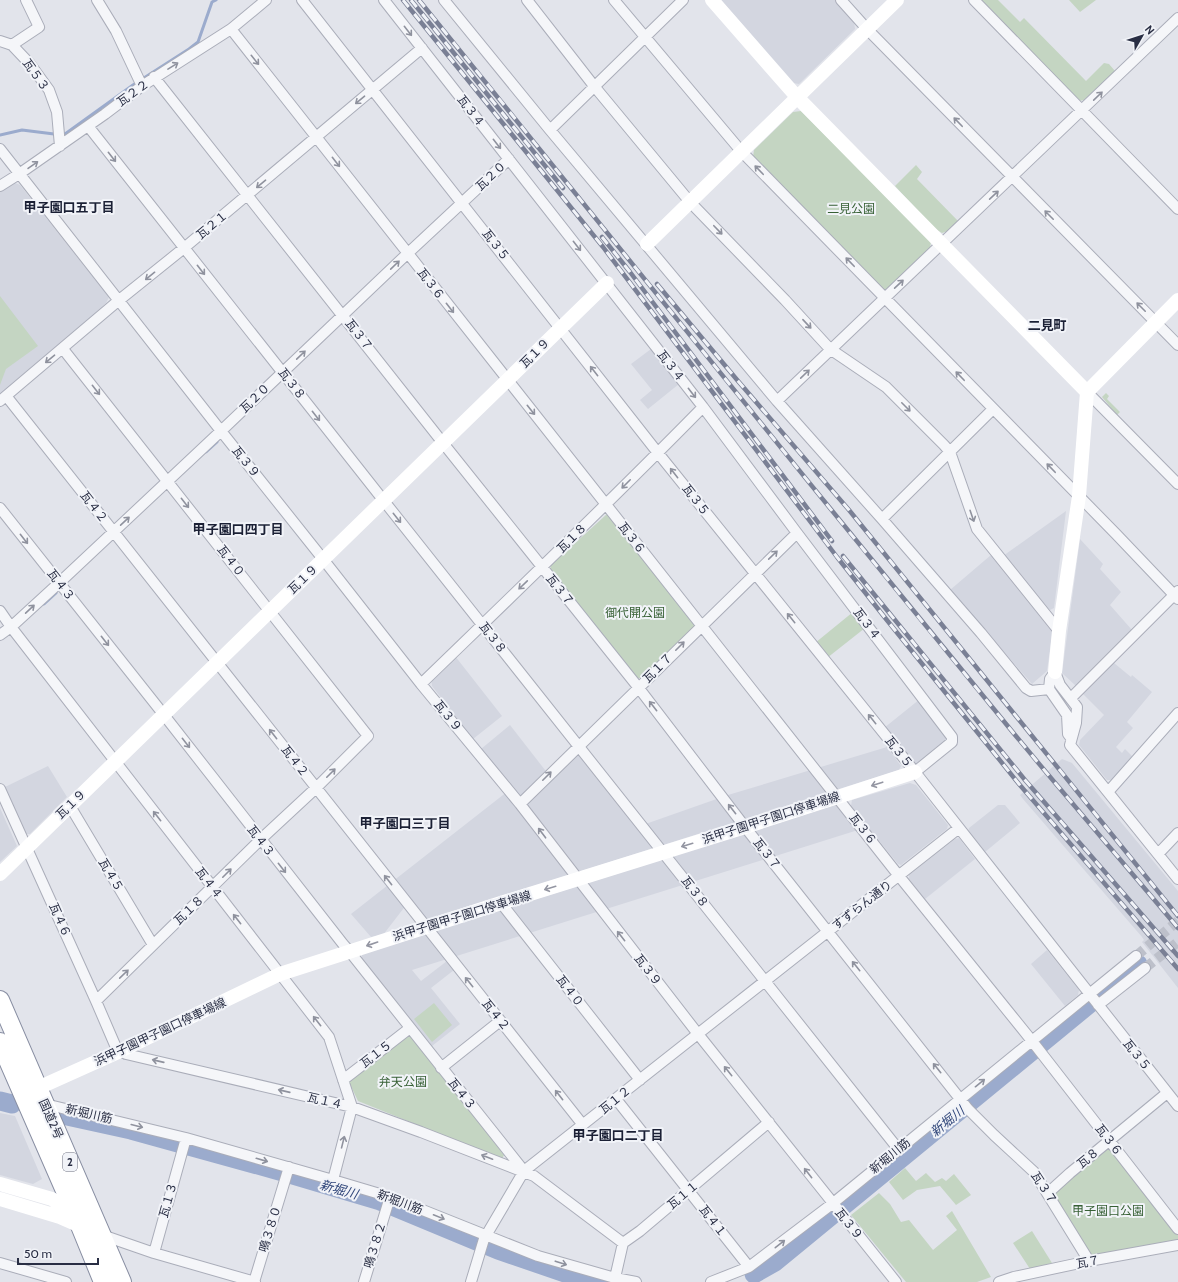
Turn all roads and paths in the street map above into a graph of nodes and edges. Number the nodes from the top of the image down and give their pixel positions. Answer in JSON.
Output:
{"nodes":[{"id":1,"x":26,"y":0,"type":"edge"},
{"id":2,"x":97,"y":0,"type":"edge"},
{"id":3,"x":266,"y":0,"type":"edge"},
{"id":4,"x":302,"y":0,"type":"edge"},
{"id":5,"x":384,"y":0,"type":"edge"},
{"id":6,"x":444,"y":0,"type":"edge"},
{"id":7,"x":527,"y":0,"type":"edge"},
{"id":8,"x":614,"y":0,"type":"edge"},
{"id":9,"x":683,"y":0,"type":"edge"},
{"id":10,"x":712,"y":0,"type":"edge"},
{"id":11,"x":841,"y":0,"type":"edge"},
{"id":12,"x":897,"y":0,"type":"edge"},
{"id":13,"x":974,"y":0,"type":"edge"},
{"id":14,"x":1178,"y":18,"type":"edge"},
{"id":15,"x":231,"y":29,"type":"junction"},
{"id":16,"x":867,"y":29,"type":"junction"},
{"id":17,"x":645,"y":38,"type":"junction"},
{"id":18,"x":0,"y":41,"type":"edge"},
{"id":19,"x":12,"y":45,"type":"junction"},
{"id":20,"x":422,"y":48,"type":"junction"},
{"id":21,"x":154,"y":78,"type":"junction"},
{"id":22,"x":140,"y":82,"type":"junction"},
{"id":23,"x":594,"y":86,"type":"junction"},
{"id":24,"x":372,"y":90,"type":"junction"},
{"id":25,"x":798,"y":97,"type":"junction"},
{"id":26,"x":1082,"y":111,"type":"junction"},
{"id":27,"x":88,"y":126,"type":"junction"},
{"id":28,"x":550,"y":130,"type":"junction"},
{"id":29,"x":317,"y":137,"type":"junction"},
{"id":30,"x":60,"y":146,"type":"junction"},
{"id":31,"x":0,"y":149,"type":"edge"},
{"id":32,"x":741,"y":151,"type":"junction"},
{"id":33,"x":509,"y":159,"type":"junction"},
{"id":34,"x":19,"y":174,"type":"junction"},
{"id":35,"x":1012,"y":177,"type":"junction"},
{"id":36,"x":0,"y":186,"type":"edge"},
{"id":37,"x":247,"y":196,"type":"junction"},
{"id":38,"x":690,"y":202,"type":"junction"},
{"id":39,"x":462,"y":203,"type":"junction"},
{"id":40,"x":1178,"y":209,"type":"edge"},
{"id":41,"x":942,"y":243,"type":"junction"},
{"id":42,"x":647,"y":244,"type":"junction"},
{"id":43,"x":184,"y":248,"type":"junction"},
{"id":44,"x":407,"y":254,"type":"junction"},
{"id":45,"x":607,"y":283,"type":"junction"},
{"id":46,"x":885,"y":298,"type":"junction"},
{"id":47,"x":1178,"y":300,"type":"edge"},
{"id":48,"x":118,"y":301,"type":"junction"},
{"id":49,"x":343,"y":315,"type":"junction"},
{"id":50,"x":1156,"y":322,"type":"junction"},
{"id":51,"x":561,"y":328,"type":"junction"},
{"id":52,"x":1178,"y":345,"type":"edge"},
{"id":53,"x":63,"y":349,"type":"junction"},
{"id":54,"x":830,"y":349,"type":"junction"},
{"id":55,"x":282,"y":373,"type":"junction"},
{"id":56,"x":507,"y":380,"type":"junction"},
{"id":57,"x":1087,"y":392,"type":"junction"},
{"id":58,"x":3,"y":399,"type":"edge"},
{"id":59,"x":777,"y":401,"type":"junction"},
{"id":60,"x":703,"y":407,"type":"junction"},
{"id":61,"x":994,"y":409,"type":"junction"},
{"id":62,"x":221,"y":431,"type":"junction"},
{"id":63,"x":443,"y":443,"type":"junction"},
{"id":64,"x":950,"y":452,"type":"junction"},
{"id":65,"x":658,"y":453,"type":"junction"},
{"id":66,"x":168,"y":481,"type":"junction"},
{"id":67,"x":1178,"y":484,"type":"edge"},
{"id":68,"x":1079,"y":496,"type":"junction"},
{"id":69,"x":384,"y":501,"type":"junction"},
{"id":70,"x":605,"y":505,"type":"junction"},
{"id":71,"x":0,"y":508,"type":"edge"},
{"id":72,"x":882,"y":519,"type":"junction"},
{"id":73,"x":113,"y":532,"type":"junction"},
{"id":74,"x":797,"y":533,"type":"junction"},
{"id":75,"x":323,"y":559,"type":"junction"},
{"id":76,"x":542,"y":568,"type":"junction"},
{"id":77,"x":754,"y":574,"type":"junction"},
{"id":78,"x":59,"y":582,"type":"junction"},
{"id":79,"x":1177,"y":595,"type":"edge"},
{"id":80,"x":0,"y":611,"type":"edge"},
{"id":81,"x":270,"y":611,"type":"junction"},
{"id":82,"x":482,"y":624,"type":"junction"},
{"id":83,"x":701,"y":625,"type":"junction"},
{"id":84,"x":11,"y":627,"type":"junction"},
{"id":85,"x":1059,"y":631,"type":"junction"},
{"id":86,"x":0,"y":635,"type":"edge"},
{"id":87,"x":217,"y":663,"type":"junction"},
{"id":88,"x":1051,"y":680,"type":"junction"},
{"id":89,"x":421,"y":684,"type":"junction"},
{"id":90,"x":638,"y":688,"type":"junction"},
{"id":91,"x":1071,"y":698,"type":"junction"},
{"id":92,"x":1178,"y":713,"type":"edge"},
{"id":93,"x":164,"y":715,"type":"junction"},
{"id":94,"x":368,"y":736,"type":"joint"},
{"id":95,"x":1071,"y":739,"type":"junction"},
{"id":96,"x":578,"y":746,"type":"junction"},
{"id":97,"x":115,"y":762,"type":"junction"},
{"id":98,"x":914,"y":772,"type":"junction"},
{"id":99,"x":316,"y":788,"type":"junction"},
{"id":100,"x":0,"y":790,"type":"edge"},
{"id":101,"x":1108,"y":792,"type":"junction"},
{"id":102,"x":838,"y":797,"type":"junction"},
{"id":103,"x":520,"y":804,"type":"junction"},
{"id":104,"x":70,"y":806,"type":"junction"},
{"id":105,"x":745,"y":827,"type":"junction"},
{"id":106,"x":959,"y":828,"type":"junction"},
{"id":107,"x":1178,"y":833,"type":"edge"},
{"id":108,"x":260,"y":840,"type":"junction"},
{"id":109,"x":27,"y":848,"type":"junction"},
{"id":110,"x":664,"y":852,"type":"junction"},
{"id":111,"x":1158,"y":854,"type":"junction"},
{"id":112,"x":0,"y":874,"type":"edge"},
{"id":113,"x":899,"y":876,"type":"junction"},
{"id":114,"x":1178,"y":879,"type":"edge"},
{"id":115,"x":578,"y":880,"type":"junction"},
{"id":116,"x":212,"y":888,"type":"junction"},
{"id":117,"x":501,"y":903,"type":"junction"},
{"id":118,"x":426,"y":928,"type":"junction"},
{"id":119,"x":828,"y":931,"type":"junction"},
{"id":120,"x":153,"y":945,"type":"junction"},
{"id":121,"x":350,"y":952,"type":"junction"},
{"id":122,"x":1136,"y":956,"type":"tunnel mouth"},
{"id":123,"x":1145,"y":968,"type":"tunnel mouth"},
{"id":124,"x":280,"y":974,"type":"junction"},
{"id":125,"x":766,"y":981,"type":"junction"},
{"id":126,"x":0,"y":1000,"type":"edge"},
{"id":127,"x":1094,"y":1000,"type":"junction"},
{"id":128,"x":96,"y":1001,"type":"junction"},
{"id":129,"x":500,"y":1021,"type":"junction"},
{"id":130,"x":410,"y":1028,"type":"junction"},
{"id":131,"x":698,"y":1034,"type":"junction"},
{"id":132,"x":0,"y":1042,"type":"edge"},
{"id":133,"x":1035,"y":1046,"type":"junction"},
{"id":134,"x":119,"y":1051,"type":"junction"},
{"id":135,"x":441,"y":1068,"type":"junction"},
{"id":136,"x":343,"y":1080,"type":"junction"},
{"id":137,"x":640,"y":1080,"type":"junction"},
{"id":138,"x":1167,"y":1092,"type":"junction"},
{"id":139,"x":35,"y":1096,"type":"junction"},
{"id":140,"x":616,"y":1099,"type":"junction"},
{"id":141,"x":964,"y":1103,"type":"junction"},
{"id":142,"x":1178,"y":1106,"type":"edge"},
{"id":143,"x":352,"y":1107,"type":"junction"},
{"id":144,"x":769,"y":1122,"type":"junction"},
{"id":145,"x":583,"y":1125,"type":"junction"},
{"id":146,"x":1109,"y":1140,"type":"junction"},
{"id":147,"x":185,"y":1142,"type":"junction"},
{"id":148,"x":899,"y":1150,"type":"junction"},
{"id":149,"x":288,"y":1171,"type":"junction"},
{"id":150,"x":524,"y":1171,"type":"junction"},
{"id":151,"x":334,"y":1180,"type":"junction"},
{"id":152,"x":0,"y":1184,"type":"edge"},
{"id":153,"x":689,"y":1190,"type":"junction"},
{"id":154,"x":1048,"y":1194,"type":"junction"},
{"id":155,"x":0,"y":1199,"type":"edge"},
{"id":156,"x":388,"y":1202,"type":"junction"},
{"id":157,"x":836,"y":1208,"type":"junction"},
{"id":158,"x":78,"y":1221,"type":"junction"},
{"id":159,"x":1178,"y":1229,"type":"edge"},
{"id":160,"x":102,"y":1235,"type":"junction"},
{"id":161,"x":484,"y":1240,"type":"junction"},
{"id":162,"x":623,"y":1243,"type":"junction"},
{"id":163,"x":1178,"y":1245,"type":"edge"},
{"id":164,"x":154,"y":1253,"type":"junction"},
{"id":165,"x":1089,"y":1261,"type":"junction"},
{"id":166,"x":0,"y":1263,"type":"edge"},
{"id":167,"x":750,"y":1267,"type":"junction"},
{"id":168,"x":615,"y":1278,"type":"junction"},
{"id":169,"x":1015,"y":1280,"type":"edge"},
{"id":170,"x":66,"y":1282,"type":"edge"},
{"id":171,"x":103,"y":1282,"type":"edge"},
{"id":172,"x":122,"y":1282,"type":"edge"},
{"id":173,"x":255,"y":1282,"type":"edge"},
{"id":174,"x":364,"y":1282,"type":"edge"},
{"id":175,"x":472,"y":1282,"type":"edge"},
{"id":176,"x":636,"y":1282,"type":"edge"},
{"id":177,"x":711,"y":1282,"type":"edge"},
{"id":178,"x":733,"y":1282,"type":"edge"},
{"id":179,"x":896,"y":1282,"type":"edge"},
{"id":180,"x":999,"y":1282,"type":"edge"}],
"edges":[{"from":1,"to":19,"type":"street"},
{"from":2,"to":22,"type":"street"},
{"from":3,"to":15,"type":"street","name":"瓦２２"},
{"from":4,"to":24,"type":"street","name":"瓦３５"},
{"from":5,"to":20,"type":"street","name":"瓦３４","one_way":true},
{"from":6,"to":28,"type":"street"},
{"from":7,"to":23,"type":"street"},
{"from":8,"to":17,"type":"street"},
{"from":9,"to":17,"type":"street"},
{"from":10,"to":25,"type":"street"},
{"from":11,"to":16,"type":"street"},
{"from":12,"to":16,"type":"street"},
{"from":13,"to":26,"type":"street"},
{"from":26,"to":14,"type":"street","one_way":true},
{"from":21,"to":15,"type":"street","name":"瓦２２","one_way":true},
{"from":15,"to":29,"type":"street","name":"瓦３６","one_way":true},
{"from":16,"to":25,"type":"street"},
{"from":35,"to":16,"type":"street","one_way":true},
{"from":17,"to":23,"type":"street"},
{"from":17,"to":32,"type":"street"},
{"from":18,"to":19,"type":"street","name":"瓦５３"},
{"from":19,"to":30,"type":"street","name":"瓦５３"},
{"from":20,"to":24,"type":"street","name":"瓦２１"},
{"from":20,"to":33,"type":"street","name":"瓦３４","one_way":true},
{"from":21,"to":22,"type":"street","name":"瓦２２"},
{"from":21,"to":37,"type":"street","name":"瓦３７"},
{"from":22,"to":27,"type":"street","name":"瓦２２"},
{"from":23,"to":28,"type":"street"},
{"from":23,"to":38,"type":"street"},
{"from":24,"to":29,"type":"street","name":"瓦２１","one_way":true},
{"from":24,"to":39,"type":"street","name":"瓦３５"},
{"from":25,"to":32,"type":"street"},
{"from":25,"to":41,"type":"street"},
{"from":26,"to":35,"type":"street"},
{"from":26,"to":40,"type":"street"},
{"from":27,"to":30,"type":"street","name":"瓦２２"},
{"from":27,"to":43,"type":"street","name":"瓦３８","one_way":true},
{"from":28,"to":42,"type":"street"},
{"from":29,"to":37,"type":"street","name":"瓦２１","one_way":true},
{"from":29,"to":44,"type":"street","name":"瓦３６","one_way":true},
{"from":34,"to":30,"type":"street","name":"瓦２２","one_way":true},
{"from":31,"to":34,"type":"street","name":"瓦３９"},
{"from":32,"to":38,"type":"street"},
{"from":46,"to":32,"type":"street","one_way":true},
{"from":33,"to":39,"type":"street","name":"瓦２０"},
{"from":33,"to":45,"type":"street","name":"瓦３４","one_way":true},
{"from":34,"to":36,"type":"street","name":"瓦２２"},
{"from":34,"to":48,"type":"street","name":"瓦３９"},
{"from":41,"to":35,"type":"street","one_way":true},
{"from":50,"to":35,"type":"street","one_way":true},
{"from":37,"to":43,"type":"street","name":"瓦２１"},
{"from":37,"to":49,"type":"street","name":"瓦３７"},
{"from":38,"to":42,"type":"street"},
{"from":38,"to":54,"type":"street","one_way":true},
{"from":39,"to":44,"type":"street","name":"瓦２０"},
{"from":39,"to":51,"type":"street","name":"瓦３５"},
{"from":46,"to":41,"type":"street","one_way":true},
{"from":41,"to":57,"type":"street"},
{"from":42,"to":59,"type":"street"},
{"from":43,"to":48,"type":"street","name":"瓦２１","one_way":true},
{"from":43,"to":55,"type":"street","name":"瓦３８","one_way":true},
{"from":49,"to":44,"type":"street","name":"瓦２０","one_way":true},
{"from":44,"to":56,"type":"street","name":"瓦３６","one_way":true},
{"from":45,"to":51,"type":"street","name":"瓦１９"},
{"from":45,"to":60,"type":"street","name":"瓦３４","one_way":true},
{"from":46,"to":54,"type":"street"},
{"from":61,"to":46,"type":"street","one_way":true},
{"from":47,"to":50,"type":"street"},
{"from":48,"to":53,"type":"street","name":"瓦２１"},
{"from":48,"to":62,"type":"street","name":"瓦３９"},
{"from":55,"to":49,"type":"street","name":"瓦２０","one_way":true},
{"from":49,"to":63,"type":"street","name":"瓦３７"},
{"from":50,"to":52,"type":"street"},
{"from":50,"to":57,"type":"street"},
{"from":51,"to":56,"type":"street","name":"瓦１９"},
{"from":65,"to":51,"type":"street","name":"瓦３５","one_way":true},
{"from":53,"to":58,"type":"street","name":"瓦２１","one_way":true},
{"from":53,"to":66,"type":"street","name":"瓦４０","one_way":true},
{"from":59,"to":54,"type":"street","one_way":true},
{"from":54,"to":64,"type":"street","one_way":true},
{"from":55,"to":62,"type":"street","name":"瓦２０"},
{"from":55,"to":69,"type":"street","name":"瓦３８","one_way":true},
{"from":56,"to":63,"type":"street","name":"瓦１９"},
{"from":56,"to":70,"type":"street","name":"瓦３６","one_way":true},
{"from":57,"to":67,"type":"street"},
{"from":57,"to":68,"type":"street"},
{"from":58,"to":73,"type":"street","name":"瓦４２"},
{"from":59,"to":72,"type":"street"},
{"from":60,"to":65,"type":"street","name":"瓦１８"},
{"from":60,"to":74,"type":"street","name":"瓦３４"},
{"from":61,"to":64,"type":"street"},
{"from":68,"to":61,"type":"street","one_way":true},
{"from":62,"to":66,"type":"street","name":"瓦２０"},
{"from":62,"to":75,"type":"street","name":"瓦３９"},
{"from":63,"to":69,"type":"street","name":"瓦１９"},
{"from":63,"to":76,"type":"street","name":"瓦３７"},
{"from":64,"to":72,"type":"street"},
{"from":64,"to":85,"type":"street","one_way":true},
{"from":65,"to":70,"type":"street","name":"瓦１８","one_way":true},
{"from":77,"to":65,"type":"street","name":"瓦３５","one_way":true},
{"from":73,"to":66,"type":"street","name":"瓦２０","one_way":true},
{"from":66,"to":81,"type":"street","name":"瓦４０","one_way":true},
{"from":68,"to":79,"type":"street"},
{"from":68,"to":85,"type":"street"},
{"from":69,"to":75,"type":"street","name":"瓦１９"},
{"from":69,"to":82,"type":"street","name":"瓦３８","one_way":true},
{"from":70,"to":76,"type":"street","name":"瓦１８"},
{"from":70,"to":83,"type":"street","name":"瓦３６"},
{"from":71,"to":78,"type":"street","name":"瓦４３","one_way":true},
{"from":72,"to":88,"type":"street"},
{"from":73,"to":78,"type":"street","name":"瓦２０"},
{"from":73,"to":87,"type":"street","name":"瓦４２"},
{"from":77,"to":74,"type":"street","name":"瓦１７","one_way":true},
{"from":74,"to":98,"type":"street","name":"瓦３４"},
{"from":75,"to":81,"type":"street","name":"瓦１９"},
{"from":75,"to":89,"type":"street","name":"瓦３９"},
{"from":76,"to":82,"type":"street","name":"瓦１８","one_way":true},
{"from":76,"to":90,"type":"street","name":"瓦３７"},
{"from":77,"to":83,"type":"street","name":"瓦１７"},
{"from":98,"to":77,"type":"street","name":"瓦３５","one_way":true},
{"from":84,"to":78,"type":"street","name":"瓦２０","one_way":true},
{"from":78,"to":93,"type":"street","name":"瓦４３","one_way":true},
{"from":79,"to":91,"type":"street"},
{"from":80,"to":84,"type":"street","name":"瓦４４"},
{"from":81,"to":87,"type":"street","name":"瓦１９"},
{"from":81,"to":94,"type":"street","name":"瓦４０"},
{"from":82,"to":89,"type":"street","name":"瓦１８"},
{"from":82,"to":96,"type":"street","name":"瓦３８"},
{"from":90,"to":83,"type":"street","name":"瓦１７","one_way":true},
{"from":83,"to":102,"type":"street","name":"瓦３６"},
{"from":84,"to":86,"type":"street","name":"瓦２０"},
{"from":84,"to":97,"type":"street","name":"瓦４４"},
{"from":85,"to":88,"type":"street"},
{"from":87,"to":93,"type":"street","name":"瓦１９"},
{"from":99,"to":87,"type":"street","name":"瓦４２","one_way":true},
{"from":88,"to":91,"type":"street"},
{"from":88,"to":95,"type":"street"},
{"from":89,"to":103,"type":"street","name":"瓦３９"},
{"from":90,"to":96,"type":"street","name":"瓦１７"},
{"from":105,"to":90,"type":"street","name":"瓦３７","one_way":true},
{"from":91,"to":95,"type":"street"},
{"from":92,"to":101,"type":"street"},
{"from":93,"to":97,"type":"street","name":"瓦１９"},
{"from":93,"to":108,"type":"street","name":"瓦４３","one_way":true},
{"from":99,"to":94,"type":"street","name":"瓦１８","one_way":true},
{"from":95,"to":101,"type":"street"},
{"from":103,"to":96,"type":"street","name":"瓦１７","one_way":true},
{"from":96,"to":110,"type":"street","name":"瓦３８"},
{"from":97,"to":104,"type":"street","name":"瓦１９"},
{"from":116,"to":97,"type":"street","name":"瓦４４","one_way":true},
{"from":98,"to":102,"type":"street","name":"浜甲子園甲子園口停車場線","one_way":true},
{"from":98,"to":106,"type":"street","name":"瓦３５"},
{"from":99,"to":108,"type":"street","name":"瓦１８"},
{"from":118,"to":99,"type":"street","name":"瓦４２","one_way":true},
{"from":100,"to":109,"type":"street","name":"瓦４６"},
{"from":101,"to":111,"type":"street"},
{"from":102,"to":105,"type":"street","name":"浜甲子園甲子園口停車場線"},
{"from":102,"to":113,"type":"street","name":"瓦３６"},
{"from":115,"to":103,"type":"street","name":"瓦３９","one_way":true},
{"from":104,"to":109,"type":"street","name":"瓦１９"},
{"from":104,"to":120,"type":"street","name":"瓦４５"},
{"from":105,"to":110,"type":"street","name":"浜甲子園甲子園口停車場線","one_way":true},
{"from":105,"to":119,"type":"street","name":"瓦３７"},
{"from":106,"to":113,"type":"street","name":"すずらん通り"},
{"from":106,"to":127,"type":"street","name":"瓦３５"},
{"from":107,"to":111,"type":"street"},
{"from":116,"to":108,"type":"street","name":"瓦１８","one_way":true},
{"from":108,"to":121,"type":"street","name":"瓦４３","one_way":true},
{"from":109,"to":112,"type":"street","name":"瓦１９"},
{"from":109,"to":128,"type":"street","name":"瓦４６"},
{"from":110,"to":115,"type":"street","name":"浜甲子園甲子園口停車場線"},
{"from":110,"to":125,"type":"street","name":"瓦３８"},
{"from":111,"to":114,"type":"street"},
{"from":113,"to":119,"type":"street","name":"すずらん通り"},
{"from":113,"to":133,"type":"street","name":"瓦３６"},
{"from":115,"to":117,"type":"street","name":"浜甲子園甲子園口停車場線","one_way":true},
{"from":131,"to":115,"type":"street","name":"瓦３９","one_way":true},
{"from":116,"to":120,"type":"street","name":"瓦１８"},
{"from":124,"to":116,"type":"street","name":"瓦４４","one_way":true},
{"from":117,"to":118,"type":"street","name":"浜甲子園甲子園口停車場線"},
{"from":117,"to":137,"type":"street","name":"瓦４０"},
{"from":118,"to":121,"type":"street","name":"浜甲子園甲子園口停車場線","one_way":true},
{"from":129,"to":118,"type":"street","name":"瓦４２","one_way":true},
{"from":119,"to":125,"type":"street","name":"すずらん通り"},
{"from":141,"to":119,"type":"street","name":"瓦３７","one_way":true},
{"from":128,"to":120,"type":"street","name":"瓦１８","one_way":true},
{"from":121,"to":124,"type":"street","name":"浜甲子園甲子園口停車場線"},
{"from":121,"to":130,"type":"street","name":"瓦４３"},
{"from":122,"to":127,"type":"street","name":"新堀川筋"},
{"from":123,"to":127,"type":"street"},
{"from":124,"to":134,"type":"street","name":"浜甲子園甲子園口停車場線"},
{"from":136,"to":124,"type":"street","name":"瓦４４","one_way":true},
{"from":125,"to":131,"type":"street","name":"瓦１２"},
{"from":125,"to":148,"type":"street","name":"瓦３８"},
{"from":126,"to":139,"type":"highway","name":"国道2号","number":"2"},
{"from":127,"to":133,"type":"street","name":"新堀川筋"},
{"from":127,"to":138,"type":"street","name":"瓦３５"},
{"from":128,"to":134,"type":"street","name":"瓦４６"},
{"from":129,"to":135,"type":"street"},
{"from":145,"to":129,"type":"street","name":"瓦４２","one_way":true},
{"from":130,"to":135,"type":"street","name":"瓦４３"},
{"from":130,"to":136,"type":"street","name":"瓦１５"},
{"from":131,"to":137,"type":"street","name":"瓦１２"},
{"from":144,"to":131,"type":"street","name":"瓦３９","one_way":true},
{"from":132,"to":139,"type":"highway","name":"国道2号","number":"2"},
{"from":141,"to":133,"type":"street","name":"新堀川筋","one_way":true},
{"from":133,"to":146,"type":"street","name":"瓦３６"},
{"from":134,"to":139,"type":"street","name":"浜甲子園甲子園口停車場線"},
{"from":143,"to":134,"type":"street","name":"瓦１４","one_way":true},
{"from":135,"to":150,"type":"street","name":"瓦４３"},
{"from":136,"to":143,"type":"street","name":"瓦４４"},
{"from":137,"to":140,"type":"street","name":"瓦１２"},
{"from":138,"to":142,"type":"street","name":"瓦３５"},
{"from":138,"to":146,"type":"street","name":"瓦８"},
{"from":139,"to":147,"type":"street","name":"新堀川筋","one_way":true},
{"from":139,"to":158,"type":"highway","name":"国道2号","number":"2"},
{"from":139,"to":160,"type":"highway","name":"国道2号","number":"2"},
{"from":140,"to":145,"type":"street","name":"瓦１２"},
{"from":140,"to":153,"type":"street","name":"瓦４１"},
{"from":141,"to":148,"type":"street","name":"新堀川筋"},
{"from":141,"to":154,"type":"street","name":"瓦３７"},
{"from":150,"to":143,"type":"street","name":"瓦１４","one_way":true},
{"from":151,"to":143,"type":"street","one_way":true},
{"from":144,"to":153,"type":"street","name":"瓦１１"},
{"from":157,"to":144,"type":"street","name":"瓦３９","one_way":true},
{"from":145,"to":150,"type":"street","name":"瓦１２"},
{"from":146,"to":154,"type":"street","name":"瓦８"},
{"from":146,"to":159,"type":"street","name":"瓦３６"},
{"from":147,"to":149,"type":"street","name":"新堀川筋","one_way":true},
{"from":147,"to":164,"type":"street","name":"瓦１３"},
{"from":148,"to":157,"type":"street","name":"新堀川筋"},
{"from":149,"to":151,"type":"street","name":"新堀川筋"},
{"from":149,"to":173,"type":"street","name":"鳴３８０"},
{"from":150,"to":161,"type":"street","name":"瓦１２"},
{"from":150,"to":162,"type":"street"},
{"from":151,"to":156,"type":"street","name":"新堀川筋"},
{"from":152,"to":158,"type":"street"},
{"from":153,"to":162,"type":"street","name":"瓦１１"},
{"from":153,"to":167,"type":"street","name":"瓦４１"},
{"from":154,"to":165,"type":"street","name":"瓦３７"},
{"from":155,"to":158,"type":"street"},
{"from":156,"to":161,"type":"street","name":"新堀川筋","one_way":true},
{"from":156,"to":174,"type":"street","name":"鳴３８２"},
{"from":167,"to":157,"type":"street","name":"新堀川筋","one_way":true},
{"from":157,"to":179,"type":"street","name":"瓦３９"},
{"from":158,"to":160,"type":"street"},
{"from":158,"to":171,"type":"highway","name":"国道2号","number":"2"},
{"from":160,"to":164,"type":"street"},
{"from":160,"to":172,"type":"highway","name":"国道2号","number":"2"},
{"from":161,"to":168,"type":"street","name":"新堀川筋","one_way":true},
{"from":161,"to":175,"type":"street","name":"瓦１２"},
{"from":162,"to":168,"type":"street"},
{"from":163,"to":165,"type":"street","name":"瓦７"},
{"from":164,"to":173,"type":"street"},
{"from":165,"to":169,"type":"street","name":"瓦７"},
{"from":166,"to":170,"type":"street"},
{"from":167,"to":177,"type":"street","name":"新堀川筋"},
{"from":167,"to":178,"type":"street"},
{"from":168,"to":176,"type":"street","name":"新堀川筋"},
{"from":169,"to":180,"type":"street","name":"瓦７"}]}
